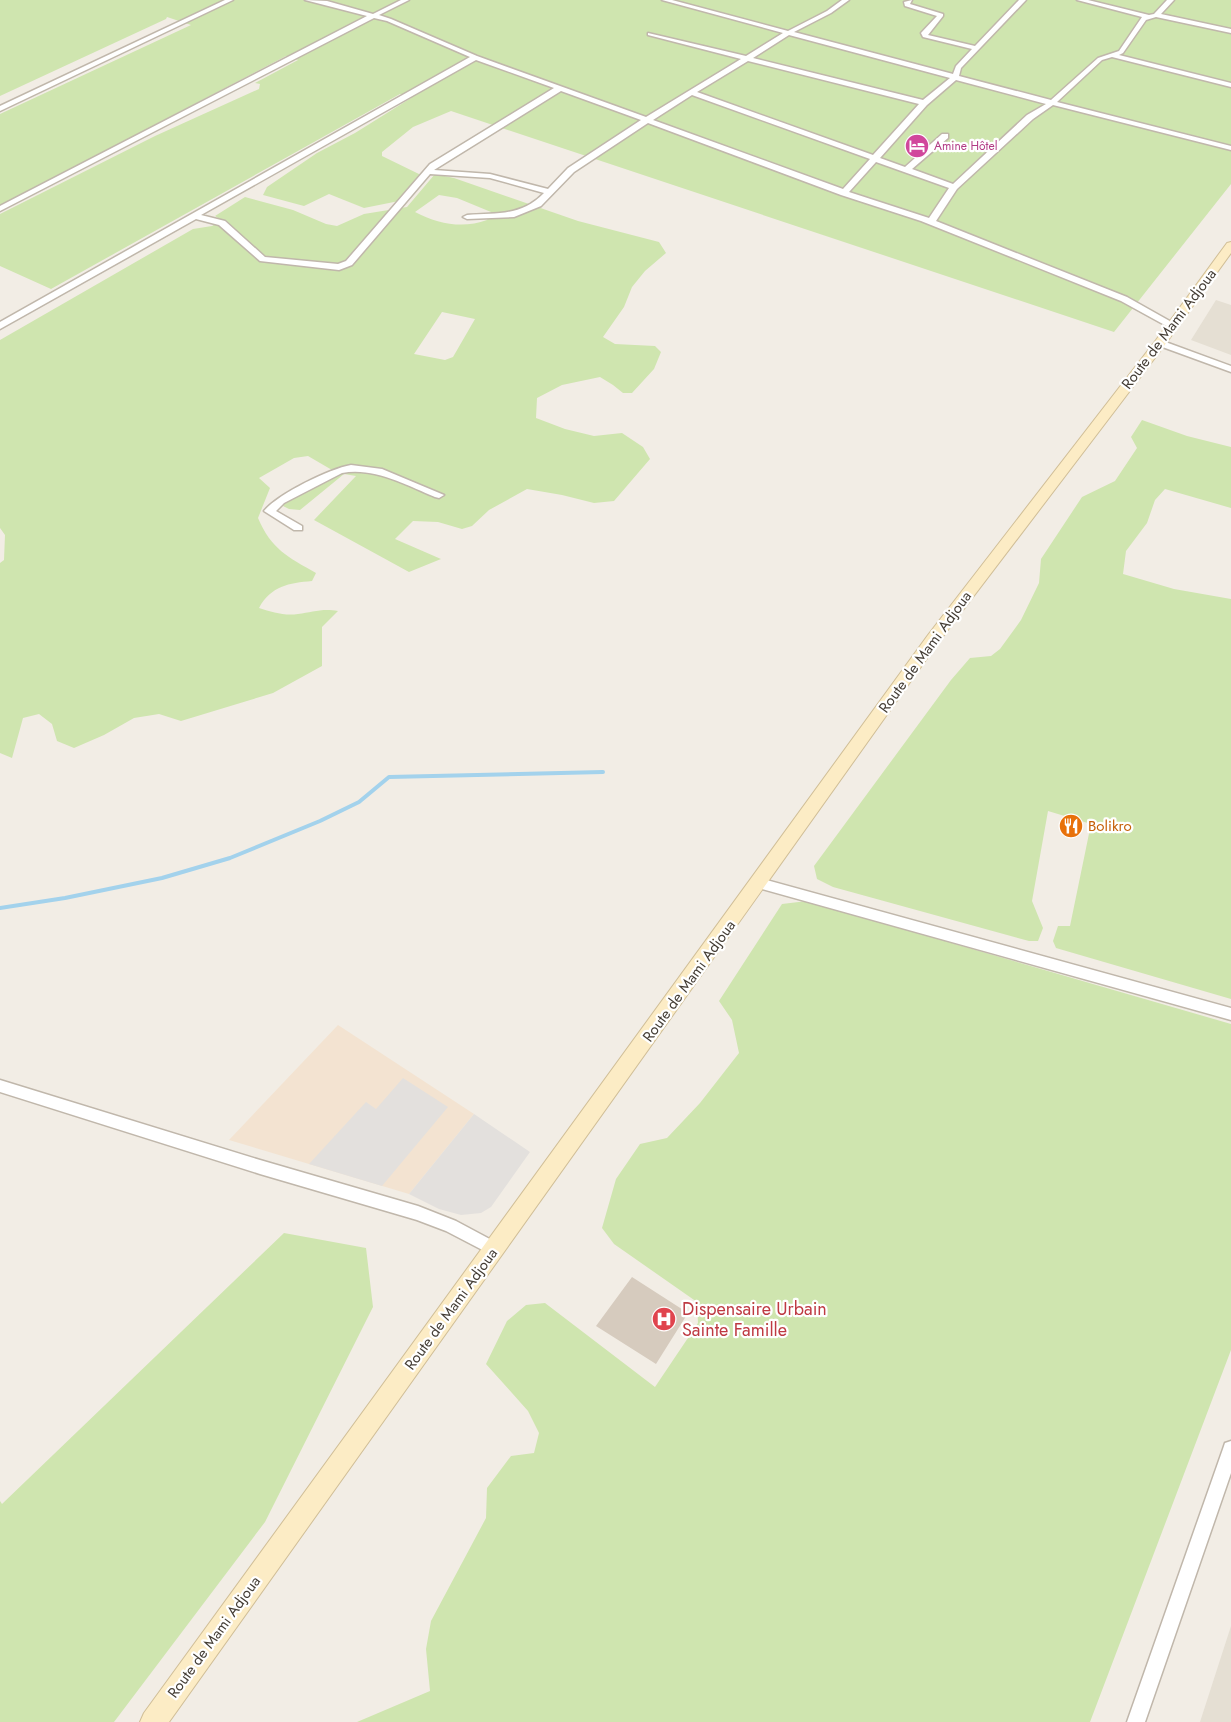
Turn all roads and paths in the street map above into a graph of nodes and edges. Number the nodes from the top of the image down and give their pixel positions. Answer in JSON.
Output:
{"nodes":[{"id":1,"x":230,"y":0,"type":"edge"},
{"id":2,"x":308,"y":0,"type":"edge"},
{"id":3,"x":406,"y":0,"type":"edge"},
{"id":4,"x":665,"y":0,"type":"edge"},
{"id":5,"x":846,"y":0,"type":"edge"},
{"id":6,"x":909,"y":0,"type":"edge"},
{"id":7,"x":1023,"y":0,"type":"edge"},
{"id":8,"x":1080,"y":0,"type":"edge"},
{"id":9,"x":1171,"y":0,"type":"edge"},
{"id":10,"x":374,"y":15,"type":"junction"},
{"id":11,"x":1152,"y":16,"type":"junction"},
{"id":12,"x":1231,"y":31,"type":"edge"},
{"id":13,"x":790,"y":32,"type":"junction"},
{"id":14,"x":650,"y":34,"type":"dead end"},
{"id":15,"x":976,"y":48,"type":"junction"},
{"id":16,"x":1110,"y":55,"type":"junction"},
{"id":17,"x":475,"y":57,"type":"junction"},
{"id":18,"x":748,"y":58,"type":"junction"},
{"id":19,"x":956,"y":76,"type":"junction"},
{"id":20,"x":1231,"y":85,"type":"edge"},
{"id":21,"x":560,"y":88,"type":"junction"},
{"id":22,"x":693,"y":93,"type":"junction"},
{"id":23,"x":924,"y":103,"type":"junction"},
{"id":24,"x":1052,"y":103,"type":"junction"},
{"id":25,"x":0,"y":109,"type":"edge"},
{"id":26,"x":647,"y":120,"type":"junction"},
{"id":27,"x":945,"y":136,"type":"dead end"},
{"id":28,"x":1231,"y":148,"type":"edge"},
{"id":29,"x":874,"y":159,"type":"junction"},
{"id":30,"x":906,"y":170,"type":"junction"},
{"id":31,"x":428,"y":171,"type":"junction"},
{"id":32,"x":954,"y":187,"type":"junction"},
{"id":33,"x":550,"y":192,"type":"junction"},
{"id":34,"x":844,"y":192,"type":"junction"},
{"id":35,"x":0,"y":209,"type":"edge"},
{"id":36,"x":195,"y":216,"type":"junction"},
{"id":37,"x":466,"y":217,"type":"dead end"},
{"id":38,"x":931,"y":222,"type":"junction"},
{"id":39,"x":1231,"y":245,"type":"edge"},
{"id":40,"x":0,"y":326,"type":"edge"},
{"id":41,"x":1172,"y":326,"type":"junction"},
{"id":42,"x":1160,"y":342,"type":"junction"},
{"id":43,"x":1231,"y":369,"type":"edge"},
{"id":44,"x":439,"y":495,"type":"dead end"},
{"id":45,"x":298,"y":528,"type":"dead end"},
{"id":46,"x":759,"y":883,"type":"junction"},
{"id":47,"x":1231,"y":1014,"type":"edge"},
{"id":48,"x":0,"y":1086,"type":"edge"},
{"id":49,"x":494,"y":1249,"type":"junction"},
{"id":50,"x":1231,"y":1449,"type":"edge"},
{"id":51,"x":153,"y":1722,"type":"edge"},
{"id":52,"x":1136,"y":1722,"type":"edge"}],
"edges":[{"from":1,"to":25,"type":"street"},
{"from":2,"to":10,"type":"street"},
{"from":3,"to":10,"type":"street"},
{"from":4,"to":13,"type":"street"},
{"from":5,"to":13,"type":"street"},
{"from":6,"to":15,"type":"street"},
{"from":7,"to":15,"type":"street"},
{"from":8,"to":11,"type":"street"},
{"from":9,"to":11,"type":"street"},
{"from":10,"to":17,"type":"street"},
{"from":10,"to":35,"type":"street"},
{"from":11,"to":12,"type":"street"},
{"from":11,"to":16,"type":"street"},
{"from":13,"to":18,"type":"street"},
{"from":13,"to":19,"type":"street"},
{"from":14,"to":18,"type":"street"},
{"from":15,"to":19,"type":"street"},
{"from":16,"to":20,"type":"street"},
{"from":16,"to":24,"type":"street"},
{"from":17,"to":21,"type":"street"},
{"from":17,"to":36,"type":"street"},
{"from":18,"to":22,"type":"street"},
{"from":18,"to":23,"type":"street"},
{"from":19,"to":23,"type":"street"},
{"from":19,"to":24,"type":"street"},
{"from":21,"to":26,"type":"street"},
{"from":21,"to":31,"type":"street"},
{"from":22,"to":26,"type":"street"},
{"from":22,"to":29,"type":"street"},
{"from":23,"to":29,"type":"street"},
{"from":24,"to":28,"type":"street"},
{"from":24,"to":32,"type":"street"},
{"from":26,"to":33,"type":"street"},
{"from":26,"to":34,"type":"street"},
{"from":27,"to":30,"type":"street"},
{"from":29,"to":30,"type":"street"},
{"from":29,"to":34,"type":"street"},
{"from":30,"to":32,"type":"street"},
{"from":31,"to":33,"type":"street"},
{"from":31,"to":36,"type":"street"},
{"from":32,"to":38,"type":"street"},
{"from":33,"to":37,"type":"street"},
{"from":34,"to":38,"type":"street"},
{"from":36,"to":40,"type":"street"},
{"from":38,"to":41,"type":"street"},
{"from":39,"to":41,"type":"street","name":"Route de Mami Adjoua"},
{"from":41,"to":42,"type":"street","name":"Route de Mami Adjoua"},
{"from":42,"to":43,"type":"street"},
{"from":42,"to":46,"type":"street","name":"Route de Mami Adjoua"},
{"from":44,"to":45,"type":"street"},
{"from":46,"to":47,"type":"street"},
{"from":46,"to":49,"type":"street","name":"Route de Mami Adjoua"},
{"from":48,"to":49,"type":"street"},
{"from":49,"to":51,"type":"street","name":"Route de Mami Adjoua"},
{"from":50,"to":52,"type":"street"}]}
